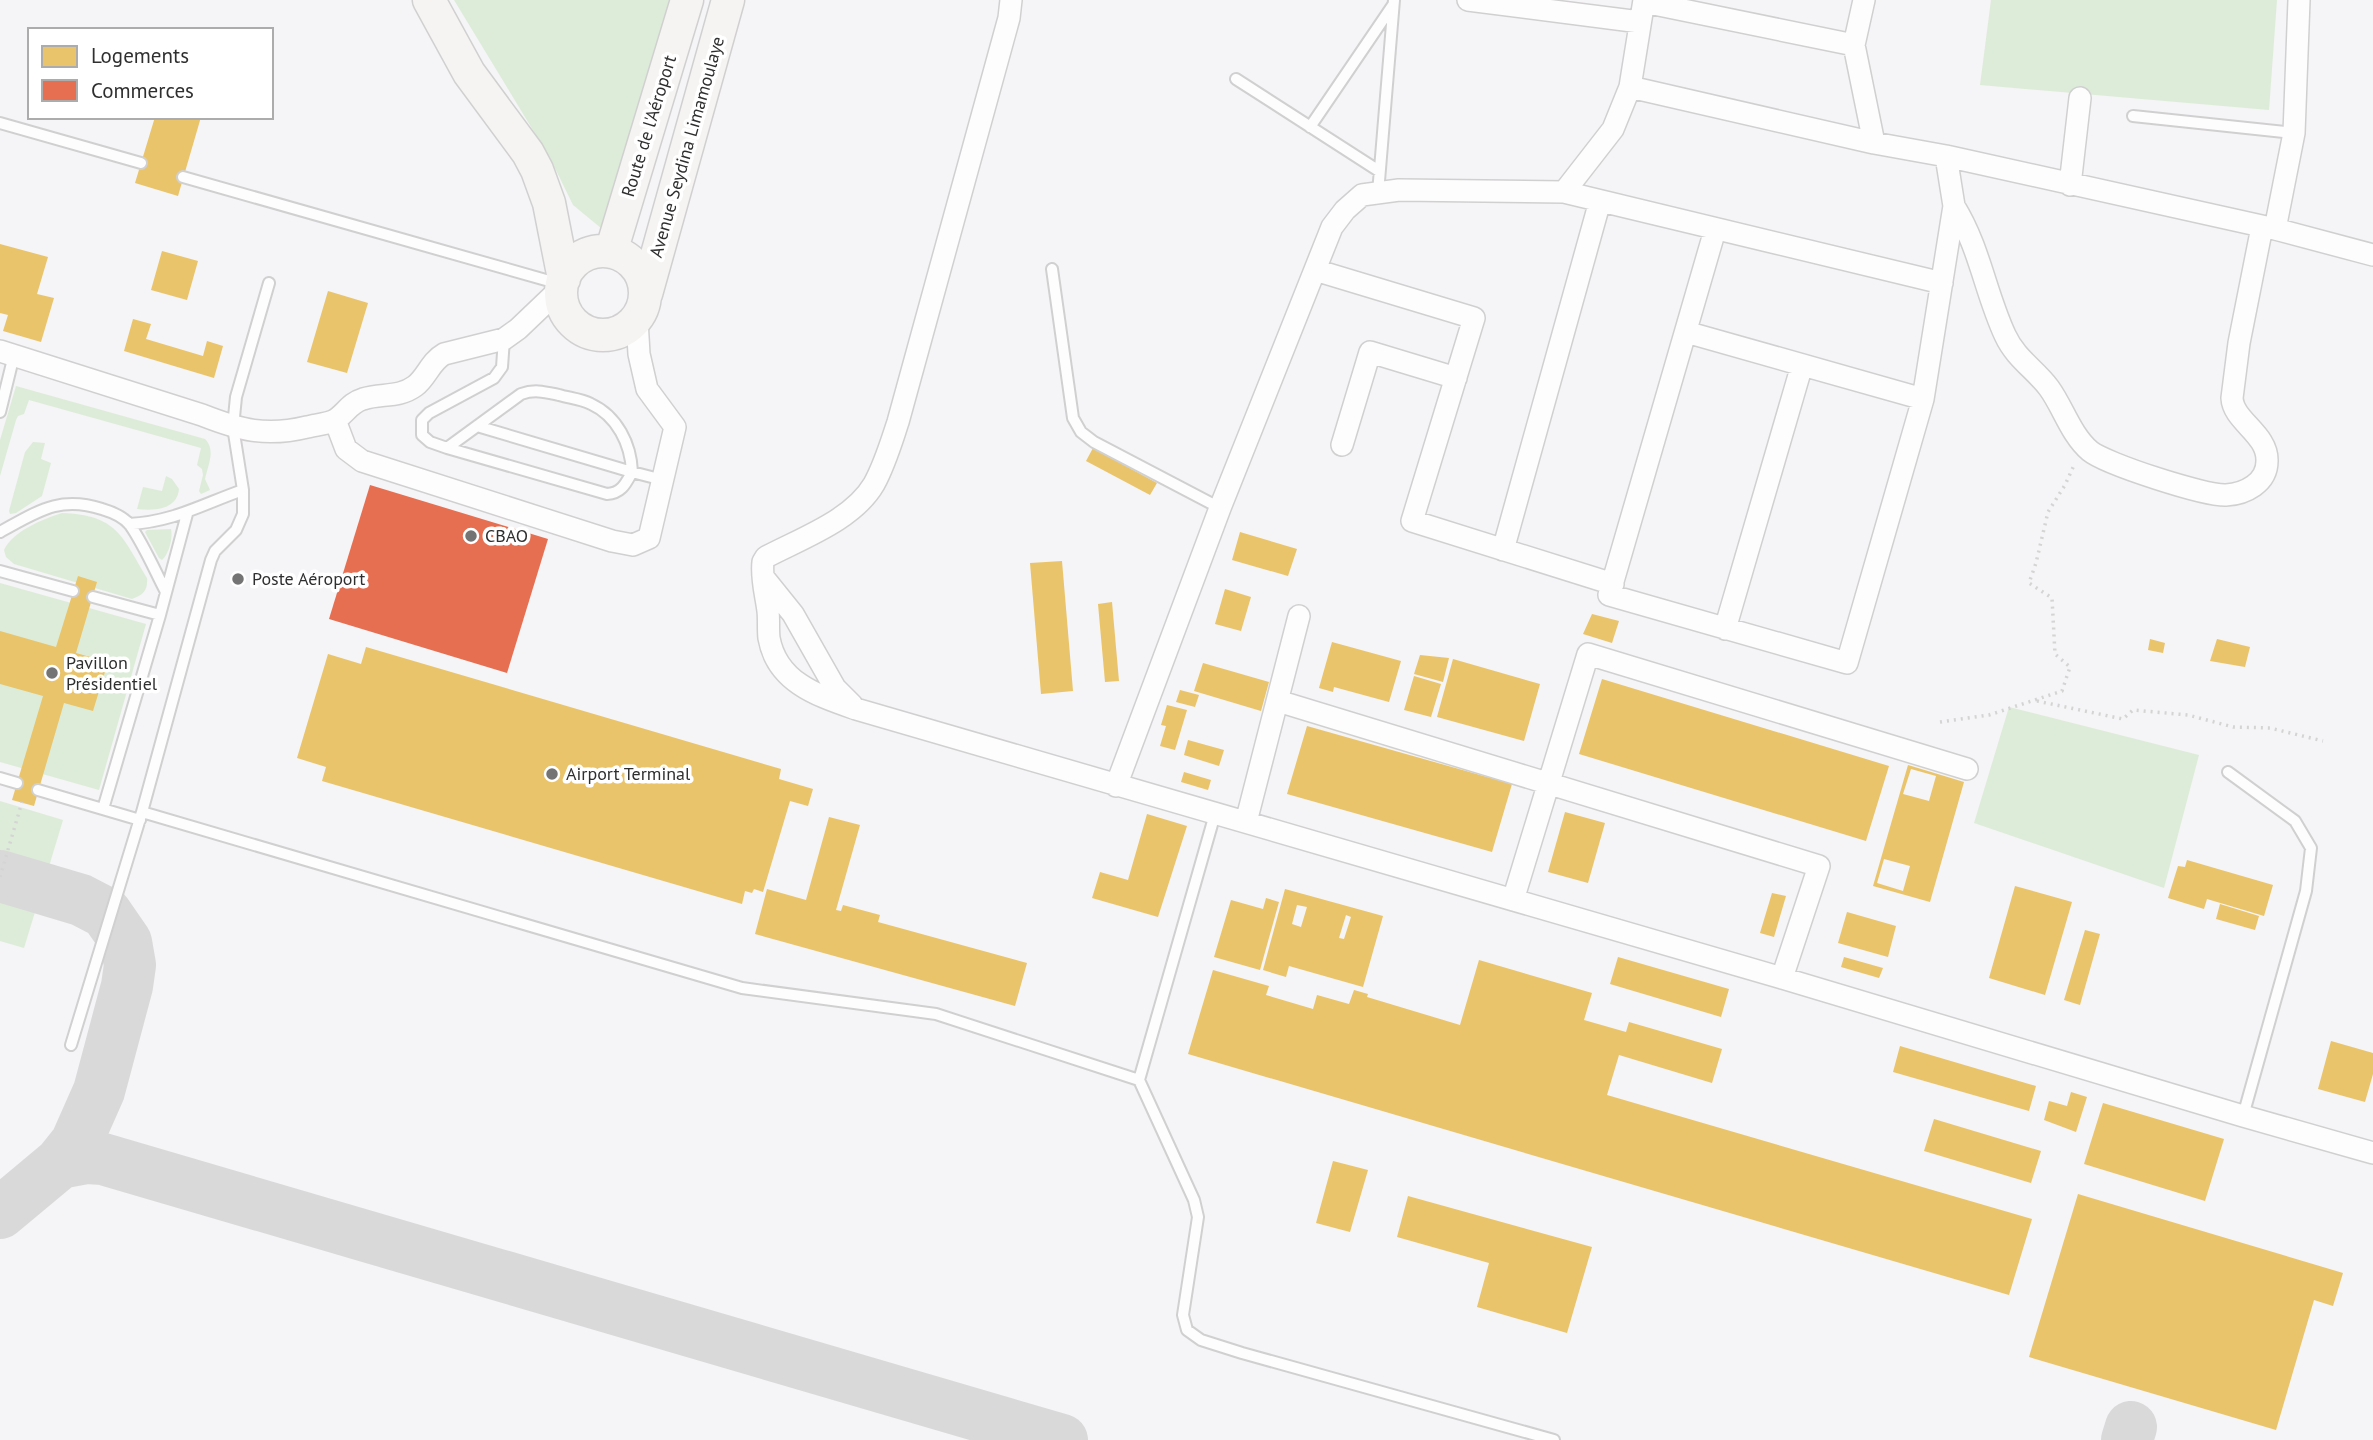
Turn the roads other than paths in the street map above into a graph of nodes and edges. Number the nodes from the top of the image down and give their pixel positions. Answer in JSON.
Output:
{"nodes":[{"id":1,"x":429,"y":0,"type":"edge"},
{"id":2,"x":687,"y":0,"type":"edge"},
{"id":3,"x":728,"y":0,"type":"edge"},
{"id":4,"x":1011,"y":0,"type":"edge"},
{"id":5,"x":1468,"y":0,"type":"edge"},
{"id":6,"x":1864,"y":0,"type":"edge"},
{"id":7,"x":2299,"y":0,"type":"edge"},
{"id":8,"x":1394,"y":2,"type":"edge"},
{"id":9,"x":1643,"y":8,"type":"edge"},
{"id":10,"x":1854,"y":45,"type":"junction"},
{"id":11,"x":1236,"y":79,"type":"dead end"},
{"id":12,"x":1630,"y":87,"type":"junction"},
{"id":13,"x":2080,"y":98,"type":"dead end"},
{"id":14,"x":2133,"y":116,"type":"dead end"},
{"id":15,"x":0,"y":123,"type":"edge"},
{"id":16,"x":1310,"y":127,"type":"junction"},
{"id":17,"x":2294,"y":133,"type":"junction"},
{"id":18,"x":1874,"y":143,"type":"junction"},
{"id":19,"x":1946,"y":156,"type":"junction"},
{"id":20,"x":141,"y":163,"type":"dead end"},
{"id":21,"x":1380,"y":171,"type":"junction"},
{"id":22,"x":184,"y":177,"type":"dead end"},
{"id":23,"x":2070,"y":185,"type":"junction"},
{"id":24,"x":1564,"y":192,"type":"junction"},
{"id":25,"x":1378,"y":193,"type":"junction"},
{"id":26,"x":1600,"y":201,"type":"junction"},
{"id":27,"x":1954,"y":206,"type":"junction"},
{"id":28,"x":2268,"y":228,"type":"junction"},
{"id":29,"x":1715,"y":230,"type":"junction"},
{"id":30,"x":611,"y":252,"type":"junction"},
{"id":31,"x":2373,"y":255,"type":"edge"},
{"id":32,"x":1052,"y":269,"type":"dead end"},
{"id":33,"x":1315,"y":270,"type":"junction"},
{"id":34,"x":269,"y":283,"type":"dead end"},
{"id":35,"x":1942,"y":283,"type":"junction"},
{"id":36,"x":563,"y":284,"type":"junction"},
{"id":37,"x":641,"y":307,"type":"junction"},
{"id":38,"x":1686,"y":332,"type":"junction"},
{"id":39,"x":504,"y":339,"type":"junction"},
{"id":40,"x":7,"y":353,"type":"edge"},
{"id":41,"x":1802,"y":365,"type":"junction"},
{"id":42,"x":1456,"y":378,"type":"junction"},
{"id":43,"x":1923,"y":399,"type":"junction"},
{"id":44,"x":0,"y":412,"type":"edge"},
{"id":45,"x":335,"y":420,"type":"junction"},
{"id":46,"x":477,"y":426,"type":"junction"},
{"id":47,"x":233,"y":427,"type":"junction"},
{"id":48,"x":1342,"y":445,"type":"dead end"},
{"id":49,"x":447,"y":447,"type":"junction"},
{"id":50,"x":632,"y":471,"type":"junction"},
{"id":51,"x":663,"y":480,"type":"junction"},
{"id":52,"x":243,"y":490,"type":"junction"},
{"id":53,"x":1220,"y":508,"type":"junction"},
{"id":54,"x":187,"y":514,"type":"junction"},
{"id":55,"x":129,"y":524,"type":"junction"},
{"id":56,"x":0,"y":532,"type":"edge"},
{"id":57,"x":1503,"y":550,"type":"junction"},
{"id":58,"x":0,"y":571,"type":"edge"},
{"id":59,"x":764,"y":578,"type":"junction"},
{"id":60,"x":1613,"y":584,"type":"junction"},
{"id":61,"x":73,"y":591,"type":"dead end"},
{"id":62,"x":166,"y":592,"type":"junction"},
{"id":63,"x":93,"y":597,"type":"dead end"},
{"id":64,"x":160,"y":615,"type":"junction"},
{"id":65,"x":1299,"y":616,"type":"dead end"},
{"id":66,"x":1725,"y":629,"type":"junction"},
{"id":67,"x":1278,"y":701,"type":"junction"},
{"id":68,"x":856,"y":709,"type":"junction"},
{"id":69,"x":1967,"y":769,"type":"dead end"},
{"id":70,"x":2228,"y":772,"type":"dead end"},
{"id":71,"x":0,"y":778,"type":"edge"},
{"id":72,"x":17,"y":783,"type":"dead end"},
{"id":73,"x":1549,"y":783,"type":"junction"},
{"id":74,"x":1116,"y":786,"type":"junction"},
{"id":75,"x":38,"y":790,"type":"dead end"},
{"id":76,"x":103,"y":809,"type":"junction"},
{"id":77,"x":1215,"y":814,"type":"junction"},
{"id":78,"x":141,"y":816,"type":"junction"},
{"id":79,"x":1246,"y":822,"type":"junction"},
{"id":80,"x":1513,"y":900,"type":"junction"},
{"id":81,"x":1782,"y":978,"type":"junction"},
{"id":82,"x":71,"y":1045,"type":"dead end"},
{"id":83,"x":1139,"y":1080,"type":"junction"},
{"id":84,"x":2243,"y":1116,"type":"junction"},
{"id":85,"x":2373,"y":1153,"type":"edge"},
{"id":86,"x":1554,"y":1440,"type":"edge"}],
"edges":[{"from":1,"to":36,"type":"street"},
{"from":2,"to":30,"type":"street","name":"Route de l'Aéroport"},
{"from":3,"to":37,"type":"street","name":"Avenue Seydina Limamoulaye"},
{"from":4,"to":59,"type":"street"},
{"from":5,"to":9,"type":"street"},
{"from":6,"to":10,"type":"street"},
{"from":7,"to":17,"type":"street"},
{"from":8,"to":16,"type":"lane"},
{"from":8,"to":21,"type":"lane"},
{"from":9,"to":10,"type":"street"},
{"from":9,"to":12,"type":"street"},
{"from":10,"to":18,"type":"street"},
{"from":11,"to":16,"type":"lane"},
{"from":12,"to":18,"type":"street"},
{"from":12,"to":24,"type":"street"},
{"from":13,"to":23,"type":"street"},
{"from":14,"to":17,"type":"lane"},
{"from":15,"to":20,"type":"lane"},
{"from":16,"to":21,"type":"lane"},
{"from":17,"to":28,"type":"street"},
{"from":18,"to":19,"type":"street"},
{"from":19,"to":23,"type":"street"},
{"from":19,"to":27,"type":"street"},
{"from":21,"to":25,"type":"lane"},
{"from":22,"to":36,"type":"lane"},
{"from":23,"to":28,"type":"street"},
{"from":24,"to":25,"type":"street"},
{"from":24,"to":26,"type":"street"},
{"from":25,"to":33,"type":"street"},
{"from":26,"to":29,"type":"street"},
{"from":26,"to":57,"type":"street"},
{"from":27,"to":28,"type":"street"},
{"from":27,"to":35,"type":"street"},
{"from":28,"to":31,"type":"street"},
{"from":29,"to":35,"type":"street"},
{"from":29,"to":38,"type":"street"},
{"from":30,"to":36,"type":"street"},
{"from":30,"to":37,"type":"street"},
{"from":32,"to":53,"type":"lane"},
{"from":33,"to":42,"type":"street"},
{"from":33,"to":53,"type":"street"},
{"from":34,"to":47,"type":"lane"},
{"from":35,"to":43,"type":"street"},
{"from":36,"to":37,"type":"street"},
{"from":36,"to":39,"type":"street"},
{"from":37,"to":51,"type":"street"},
{"from":38,"to":41,"type":"street"},
{"from":38,"to":60,"type":"street"},
{"from":39,"to":45,"type":"street"},
{"from":39,"to":49,"type":"lane"},
{"from":40,"to":44,"type":"lane"},
{"from":40,"to":47,"type":"street"},
{"from":41,"to":43,"type":"street"},
{"from":41,"to":66,"type":"street"},
{"from":42,"to":48,"type":"street"},
{"from":42,"to":57,"type":"street"},
{"from":43,"to":66,"type":"street"},
{"from":45,"to":47,"type":"street"},
{"from":45,"to":51,"type":"street"},
{"from":46,"to":49,"type":"lane"},
{"from":46,"to":50,"type":"lane"},
{"from":46,"to":50,"type":"lane"},
{"from":47,"to":52,"type":"lane"},
{"from":49,"to":50,"type":"lane"},
{"from":50,"to":51,"type":"lane"},
{"from":52,"to":54,"type":"lane"},
{"from":52,"to":78,"type":"lane"},
{"from":53,"to":74,"type":"street"},
{"from":54,"to":55,"type":"lane"},
{"from":54,"to":62,"type":"lane"},
{"from":55,"to":56,"type":"lane"},
{"from":55,"to":62,"type":"lane"},
{"from":57,"to":60,"type":"street"},
{"from":58,"to":61,"type":"lane"},
{"from":59,"to":68,"type":"street"},
{"from":59,"to":68,"type":"street"},
{"from":60,"to":66,"type":"street"},
{"from":62,"to":64,"type":"lane"},
{"from":63,"to":64,"type":"lane"},
{"from":64,"to":76,"type":"lane"},
{"from":65,"to":67,"type":"street"},
{"from":67,"to":73,"type":"street"},
{"from":67,"to":79,"type":"street"},
{"from":68,"to":74,"type":"street"},
{"from":69,"to":73,"type":"street"},
{"from":70,"to":84,"type":"lane"},
{"from":71,"to":72,"type":"lane"},
{"from":73,"to":80,"type":"street"},
{"from":73,"to":81,"type":"street"},
{"from":74,"to":77,"type":"street"},
{"from":75,"to":76,"type":"lane"},
{"from":76,"to":78,"type":"lane"},
{"from":77,"to":79,"type":"street"},
{"from":77,"to":83,"type":"lane"},
{"from":78,"to":82,"type":"lane"},
{"from":78,"to":83,"type":"lane"},
{"from":79,"to":80,"type":"street"},
{"from":80,"to":81,"type":"street"},
{"from":81,"to":84,"type":"street"},
{"from":83,"to":86,"type":"lane"},
{"from":84,"to":85,"type":"street"}]}
